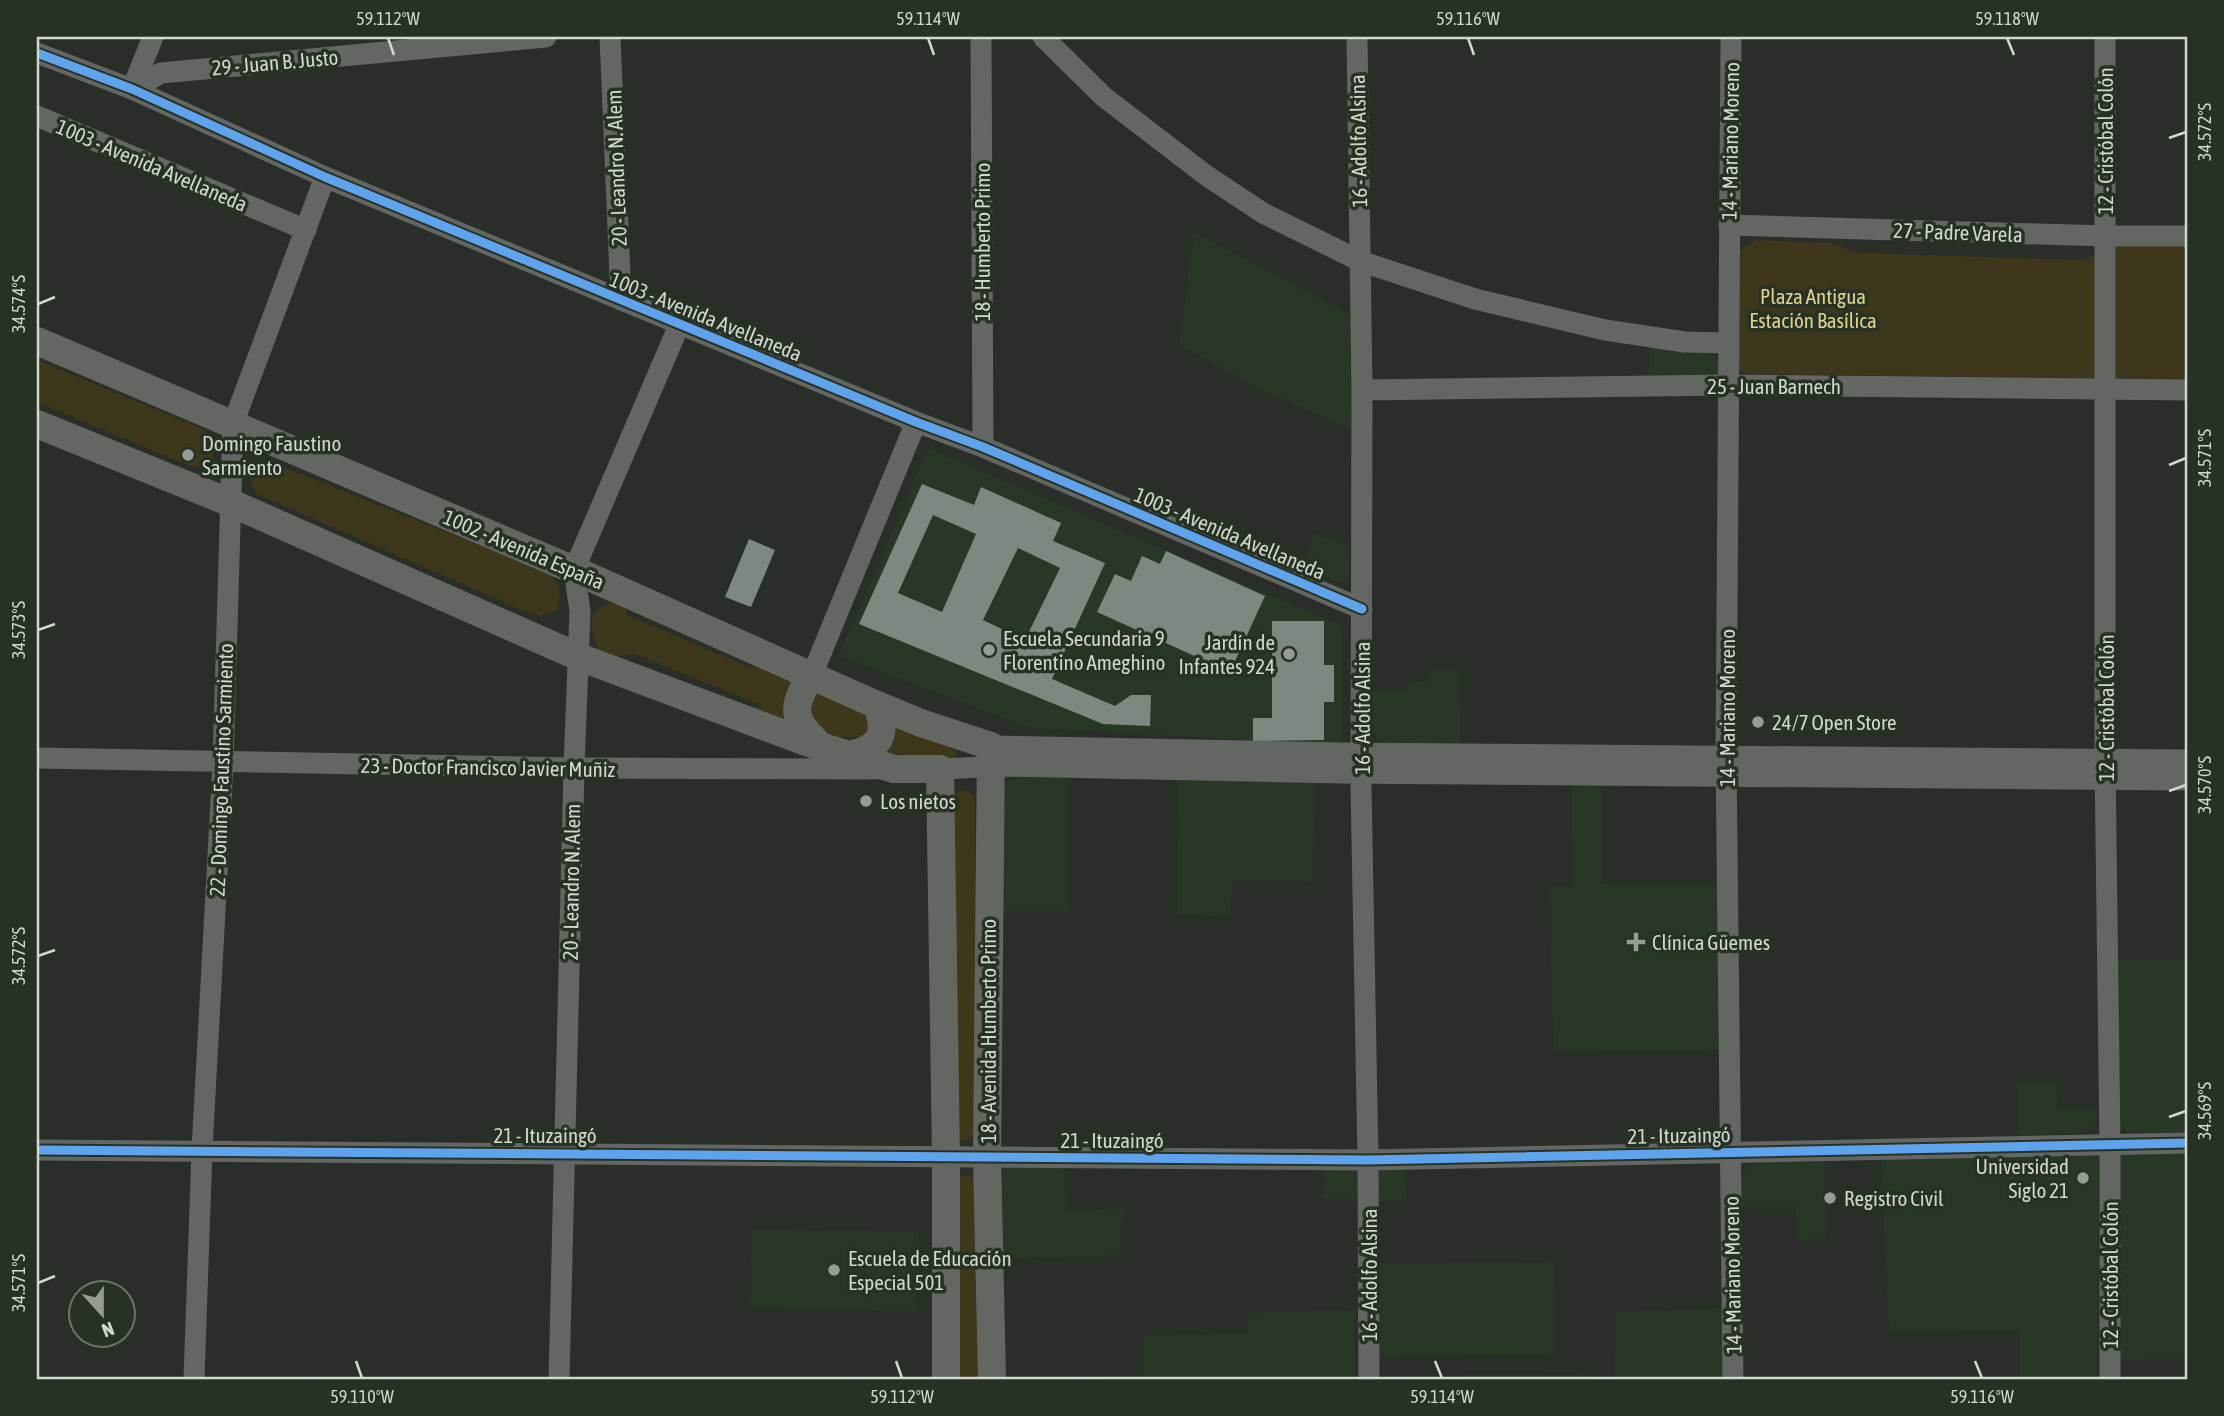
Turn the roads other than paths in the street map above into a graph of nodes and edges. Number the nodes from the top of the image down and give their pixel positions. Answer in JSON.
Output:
{"nodes":[{"id":1,"x":153,"y":37,"type":"edge"},
{"id":2,"x":547,"y":37,"type":"edge"},
{"id":3,"x":610,"y":37,"type":"edge"},
{"id":4,"x":981,"y":37,"type":"edge"},
{"id":5,"x":1043,"y":37,"type":"edge"},
{"id":6,"x":1357,"y":37,"type":"edge"},
{"id":7,"x":1731,"y":37,"type":"edge"},
{"id":8,"x":2105,"y":37,"type":"edge"},
{"id":9,"x":37,"y":53,"type":"edge"},
{"id":10,"x":132,"y":89,"type":"junction"},
{"id":11,"x":37,"y":116,"type":"edge"},
{"id":12,"x":325,"y":177,"type":"junction"},
{"id":13,"x":1728,"y":225,"type":"junction"},
{"id":14,"x":306,"y":230,"type":"junction"},
{"id":15,"x":2106,"y":236,"type":"junction"},
{"id":16,"x":2187,"y":236,"type":"edge"},
{"id":17,"x":1360,"y":261,"type":"junction"},
{"id":18,"x":621,"y":300,"type":"junction"},
{"id":19,"x":680,"y":323,"type":"junction"},
{"id":20,"x":37,"y":341,"type":"edge"},
{"id":21,"x":1727,"y":343,"type":"junction"},
{"id":22,"x":1727,"y":385,"type":"junction"},
{"id":23,"x":2106,"y":389,"type":"junction"},
{"id":24,"x":1362,"y":390,"type":"junction"},
{"id":25,"x":2187,"y":390,"type":"edge"},
{"id":26,"x":916,"y":422,"type":"junction"},
{"id":27,"x":37,"y":424,"type":"edge"},
{"id":28,"x":233,"y":424,"type":"junction"},
{"id":29,"x":984,"y":447,"type":"junction"},
{"id":30,"x":231,"y":503,"type":"junction"},
{"id":31,"x":574,"y":570,"type":"junction"},
{"id":32,"x":1362,"y":609,"type":"junction"},
{"id":33,"x":579,"y":657,"type":"junction"},
{"id":34,"x":812,"y":675,"type":"junction"},
{"id":35,"x":877,"y":705,"type":"junction"},
{"id":36,"x":822,"y":747,"type":"junction"},
{"id":37,"x":849,"y":755,"type":"junction"},
{"id":38,"x":991,"y":757,"type":"junction"},
{"id":39,"x":37,"y":758,"type":"edge"},
{"id":40,"x":2187,"y":760,"type":"edge"},
{"id":41,"x":223,"y":763,"type":"junction"},
{"id":42,"x":1361,"y":763,"type":"junction"},
{"id":43,"x":1726,"y":767,"type":"junction"},
{"id":44,"x":574,"y":768,"type":"junction"},
{"id":45,"x":894,"y":769,"type":"junction"},
{"id":46,"x":940,"y":769,"type":"junction"},
{"id":47,"x":2105,"y":769,"type":"junction"},
{"id":48,"x":2187,"y":780,"type":"edge"},
{"id":49,"x":2187,"y":1143,"type":"edge"},
{"id":50,"x":2110,"y":1144,"type":"junction"},
{"id":51,"x":37,"y":1150,"type":"edge"},
{"id":52,"x":202,"y":1150,"type":"junction"},
{"id":53,"x":1730,"y":1151,"type":"junction"},
{"id":54,"x":565,"y":1153,"type":"junction"},
{"id":55,"x":946,"y":1156,"type":"junction"},
{"id":56,"x":987,"y":1157,"type":"junction"},
{"id":57,"x":1368,"y":1160,"type":"junction"},
{"id":58,"x":194,"y":1379,"type":"edge"},
{"id":59,"x":559,"y":1379,"type":"edge"},
{"id":60,"x":946,"y":1379,"type":"edge"},
{"id":61,"x":992,"y":1379,"type":"edge"},
{"id":62,"x":1369,"y":1379,"type":"edge"},
{"id":63,"x":1733,"y":1379,"type":"edge"},
{"id":64,"x":2110,"y":1379,"type":"edge"}],
"edges":[{"from":1,"to":10,"type":"street"},
{"from":2,"to":10,"type":"street","name":"29 - Juan B. Justo"},
{"from":3,"to":18,"type":"street","name":"20 - Leandro N. Alem"},
{"from":4,"to":29,"type":"street","name":"18 - Humberto Primo"},
{"from":5,"to":17,"type":"street"},
{"from":6,"to":17,"type":"street","name":"16 - Adolfo Alsina"},
{"from":7,"to":13,"type":"street","name":"14 - Mariano Moreno"},
{"from":8,"to":15,"type":"street","name":"12 - Cristóbal Colón"},
{"from":9,"to":10,"type":"street","name":"1003 - Avenida Avellaneda"},
{"from":10,"to":12,"type":"street","name":"1003 - Avenida Avellaneda"},
{"from":11,"to":14,"type":"street","name":"1003 - Avenida Avellaneda"},
{"from":12,"to":14,"type":"street","name":"22 - Domingo Faustino Sarmiento"},
{"from":12,"to":18,"type":"street","name":"1003 - Avenida Avellaneda"},
{"from":13,"to":15,"type":"street","name":"27 - Padre Varela"},
{"from":13,"to":21,"type":"street","name":"14 - Mariano Moreno"},
{"from":14,"to":28,"type":"street","name":"22 - Domingo Faustino Sarmiento"},
{"from":15,"to":16,"type":"street","name":"27 - Padre Varela"},
{"from":15,"to":23,"type":"street","name":"12 - Cristóbal Colón"},
{"from":17,"to":21,"type":"street"},
{"from":17,"to":24,"type":"street","name":"16 - Adolfo Alsina"},
{"from":18,"to":19,"type":"street","name":"1003 - Avenida Avellaneda"},
{"from":19,"to":26,"type":"street","name":"1003 - Avenida Avellaneda"},
{"from":19,"to":31,"type":"street"},
{"from":20,"to":28,"type":"main road","name":"1002 - Avenida España"},
{"from":21,"to":22,"type":"street","name":"14 - Mariano Moreno"},
{"from":22,"to":23,"type":"street","name":"25 - Juan Barnech"},
{"from":22,"to":24,"type":"street","name":"25 - Juan Barnech"},
{"from":22,"to":43,"type":"street","name":"14 - Mariano Moreno"},
{"from":23,"to":25,"type":"street","name":"25 - Juan Barnech"},
{"from":23,"to":47,"type":"street","name":"12 - Cristóbal Colón"},
{"from":24,"to":32,"type":"street","name":"16 - Adolfo Alsina"},
{"from":26,"to":29,"type":"street","name":"1003 - Avenida Avellaneda"},
{"from":26,"to":34,"type":"street"},
{"from":27,"to":30,"type":"main road"},
{"from":28,"to":30,"type":"street","name":"22 - Domingo Faustino Sarmiento"},
{"from":28,"to":31,"type":"main road","name":"1002 - Avenida España"},
{"from":29,"to":32,"type":"street","name":"1003 - Avenida Avellaneda"},
{"from":30,"to":33,"type":"main road"},
{"from":30,"to":41,"type":"street","name":"22 - Domingo Faustino Sarmiento"},
{"from":31,"to":33,"type":"street","name":"20 - Leandro N. Alem"},
{"from":31,"to":34,"type":"main road","name":"1002 - Avenida España"},
{"from":32,"to":42,"type":"street","name":"16 - Adolfo Alsina"},
{"from":33,"to":36,"type":"main road"},
{"from":33,"to":44,"type":"street","name":"20 - Leandro N. Alem"},
{"from":34,"to":35,"type":"main road","name":"1002 - Avenida España"},
{"from":34,"to":36,"type":"main road"},
{"from":35,"to":37,"type":"main road"},
{"from":35,"to":38,"type":"main road","name":"1002 - Avenida España"},
{"from":36,"to":37,"type":"main road"},
{"from":37,"to":45,"type":"main road"},
{"from":38,"to":42,"type":"street"},
{"from":38,"to":46,"type":"street"},
{"from":38,"to":56,"type":"main road","name":"18 - Avenida Humberto Primo"},
{"from":39,"to":41,"type":"street","name":"23 - Doctor Francisco Javier Muñiz"},
{"from":40,"to":47,"type":"street"},
{"from":41,"to":44,"type":"street","name":"23 - Doctor Francisco Javier Muñiz"},
{"from":41,"to":52,"type":"street","name":"22 - Domingo Faustino Sarmiento"},
{"from":42,"to":43,"type":"street"},
{"from":42,"to":57,"type":"street","name":"16 - Adolfo Alsina"},
{"from":43,"to":47,"type":"street"},
{"from":43,"to":53,"type":"street","name":"14 - Mariano Moreno"},
{"from":44,"to":45,"type":"street","name":"23 - Doctor Francisco Javier Muñiz"},
{"from":44,"to":54,"type":"street","name":"20 - Leandro N. Alem"},
{"from":45,"to":46,"type":"main road","name":"23 - Doctor Francisco Javier Muñiz"},
{"from":46,"to":55,"type":"main road","name":"18 - Avenida Humberto Primo"},
{"from":47,"to":48,"type":"street"},
{"from":47,"to":50,"type":"street","name":"12 - Cristóbal Colón"},
{"from":49,"to":50,"type":"street","name":"21 - Ituzaingó"},
{"from":50,"to":53,"type":"street","name":"21 - Ituzaingó"},
{"from":50,"to":64,"type":"street","name":"12 - Cristóbal Colón"},
{"from":51,"to":52,"type":"street","name":"21 - Ituzaingó"},
{"from":52,"to":54,"type":"street","name":"21 - Ituzaingó"},
{"from":52,"to":58,"type":"street","name":"22 - Domingo Faustino Sarmiento"},
{"from":53,"to":57,"type":"street","name":"21 - Ituzaingó"},
{"from":53,"to":63,"type":"street","name":"14 - Mariano Moreno"},
{"from":54,"to":55,"type":"street","name":"21 - Ituzaingó"},
{"from":54,"to":59,"type":"street","name":"20 - Leandro N. Alem"},
{"from":55,"to":56,"type":"street","name":"21 - Ituzaingó"},
{"from":55,"to":60,"type":"main road","name":"18 - Avenida Humberto Primo"},
{"from":56,"to":57,"type":"street","name":"21 - Ituzaingó"},
{"from":56,"to":61,"type":"main road","name":"18 - Avenida Humberto Primo"},
{"from":57,"to":62,"type":"street","name":"16 - Adolfo Alsina"}]}
